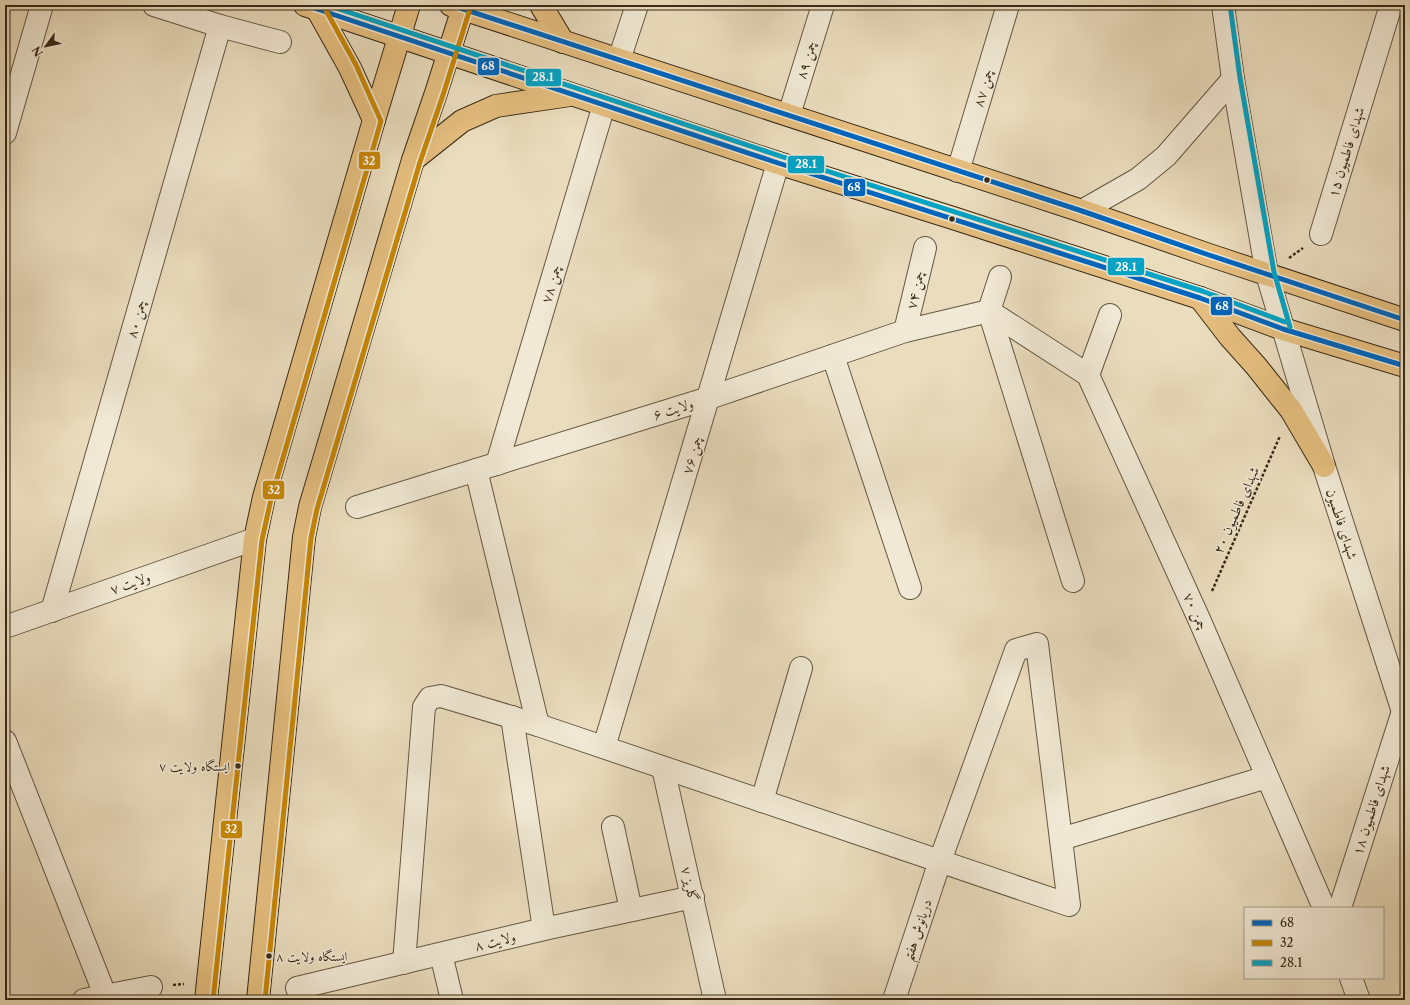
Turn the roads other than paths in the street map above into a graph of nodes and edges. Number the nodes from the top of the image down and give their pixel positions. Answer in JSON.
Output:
{"nodes":[{"id":1,"x":42,"y":5,"type":"edge"},
{"id":2,"x":154,"y":5,"type":"edge"},
{"id":3,"x":409,"y":5,"type":"edge"},
{"id":4,"x":541,"y":5,"type":"edge"},
{"id":5,"x":637,"y":5,"type":"edge"},
{"id":6,"x":823,"y":5,"type":"edge"},
{"id":7,"x":1008,"y":5,"type":"edge"},
{"id":8,"x":1223,"y":5,"type":"edge"},
{"id":9,"x":1391,"y":5,"type":"edge"},
{"id":10,"x":459,"y":6,"type":"edge"},
{"id":11,"x":311,"y":7,"type":"edge"},
{"id":12,"x":220,"y":26,"type":"junction"},
{"id":13,"x":399,"y":36,"type":"junction"},
{"id":14,"x":280,"y":42,"type":"dead end"},
{"id":15,"x":563,"y":42,"type":"junction"},
{"id":16,"x":449,"y":53,"type":"junction"},
{"id":17,"x":620,"y":60,"type":"junction"},
{"id":18,"x":1233,"y":79,"type":"junction"},
{"id":19,"x":573,"y":94,"type":"junction"},
{"id":20,"x":604,"y":105,"type":"junction"},
{"id":21,"x":789,"y":115,"type":"junction"},
{"id":22,"x":374,"y":120,"type":"junction"},
{"id":23,"x":5,"y":133,"type":"edge"},
{"id":24,"x":413,"y":160,"type":"junction"},
{"id":25,"x":778,"y":163,"type":"junction"},
{"id":26,"x":958,"y":171,"type":"junction"},
{"id":27,"x":1082,"y":211,"type":"junction"},
{"id":28,"x":1321,"y":234,"type":"road end"},
{"id":29,"x":925,"y":248,"type":"dead end"},
{"id":30,"x":1267,"y":274,"type":"junction"},
{"id":31,"x":1000,"y":277,"type":"dead end"},
{"id":32,"x":1200,"y":298,"type":"junction"},
{"id":33,"x":989,"y":311,"type":"junction"},
{"id":34,"x":1110,"y":315,"type":"dead end"},
{"id":35,"x":1405,"y":320,"type":"edge"},
{"id":36,"x":1283,"y":329,"type":"junction"},
{"id":37,"x":905,"y":331,"type":"junction"},
{"id":38,"x":832,"y":356,"type":"junction"},
{"id":39,"x":1405,"y":366,"type":"edge"},
{"id":40,"x":1088,"y":375,"type":"junction"},
{"id":41,"x":709,"y":398,"type":"junction"},
{"id":42,"x":497,"y":464,"type":"junction"},
{"id":43,"x":1324,"y":466,"type":"junction"},
{"id":44,"x":476,"y":470,"type":"junction"},
{"id":45,"x":357,"y":507,"type":"dead end"},
{"id":46,"x":255,"y":539,"type":"junction"},
{"id":47,"x":1073,"y":581,"type":"dead end"},
{"id":48,"x":910,"y":588,"type":"dead end"},
{"id":49,"x":52,"y":611,"type":"junction"},
{"id":50,"x":5,"y":627,"type":"edge"},
{"id":51,"x":801,"y":668,"type":"dead end"},
{"id":52,"x":1404,"y":711,"type":"edge"},
{"id":53,"x":512,"y":717,"type":"junction"},
{"id":54,"x":538,"y":725,"type":"junction"},
{"id":55,"x":5,"y":741,"type":"edge"},
{"id":56,"x":604,"y":747,"type":"junction"},
{"id":57,"x":664,"y":768,"type":"junction"},
{"id":58,"x":1267,"y":777,"type":"junction"},
{"id":59,"x":762,"y":801,"type":"junction"},
{"id":60,"x":613,"y":827,"type":"dead end"},
{"id":61,"x":1061,"y":839,"type":"junction"},
{"id":62,"x":940,"y":861,"type":"junction"},
{"id":63,"x":693,"y":897,"type":"junction"},
{"id":64,"x":1324,"y":907,"type":"edge"},
{"id":65,"x":1340,"y":907,"type":"edge"},
{"id":66,"x":631,"y":910,"type":"junction"},
{"id":67,"x":544,"y":929,"type":"junction"},
{"id":68,"x":441,"y":954,"type":"junction"},
{"id":69,"x":404,"y":963,"type":"junction"},
{"id":70,"x":1351,"y":979,"type":"edge"},
{"id":71,"x":151,"y":987,"type":"road end"},
{"id":72,"x":297,"y":988,"type":"dead end"},
{"id":73,"x":207,"y":991,"type":"edge"},
{"id":74,"x":105,"y":995,"type":"junction"},
{"id":75,"x":84,"y":1000,"type":"edge"},
{"id":76,"x":258,"y":1000,"type":"edge"},
{"id":77,"x":452,"y":1000,"type":"edge"},
{"id":78,"x":715,"y":1000,"type":"edge"},
{"id":79,"x":894,"y":1000,"type":"edge"},
{"id":80,"x":1359,"y":1000,"type":"edge"}],
"edges":[{"from":1,"to":23,"type":"street"},
{"from":2,"to":12,"type":"street"},
{"from":3,"to":13,"type":"main road"},
{"from":4,"to":15,"type":"main road"},
{"from":5,"to":17,"type":"street"},
{"from":6,"to":21,"type":"street","name":"چمن ۸۹"},
{"from":7,"to":26,"type":"street","name":"چمن ۸۷"},
{"from":8,"to":18,"type":"street"},
{"from":9,"to":28,"type":"street","name":"شهدای فاطمیون ۱۵"},
{"from":10,"to":15,"type":"main road"},
{"from":10,"to":16,"type":"main road"},
{"from":11,"to":13,"type":"main road"},
{"from":11,"to":22,"type":"main road"},
{"from":12,"to":14,"type":"street"},
{"from":12,"to":49,"type":"street","name":"چمن ۸۰"},
{"from":13,"to":16,"type":"main road"},
{"from":13,"to":22,"type":"main road"},
{"from":15,"to":17,"type":"main road"},
{"from":16,"to":19,"type":"main road"},
{"from":16,"to":24,"type":"main road"},
{"from":17,"to":21,"type":"main road"},
{"from":18,"to":27,"type":"street"},
{"from":18,"to":30,"type":"street"},
{"from":19,"to":20,"type":"main road"},
{"from":19,"to":24,"type":"main road"},
{"from":20,"to":25,"type":"main road"},
{"from":20,"to":42,"type":"street","name":"چمن ۷۸"},
{"from":21,"to":26,"type":"main road"},
{"from":22,"to":46,"type":"main road"},
{"from":24,"to":76,"type":"main road"},
{"from":25,"to":32,"type":"main road"},
{"from":25,"to":41,"type":"street","name":"چمن ۷۶"},
{"from":26,"to":27,"type":"main road"},
{"from":27,"to":30,"type":"main road"},
{"from":29,"to":37,"type":"street","name":"چمن ۷۴"},
{"from":30,"to":35,"type":"main road"},
{"from":30,"to":36,"type":"street","name":"شهدای فاطمیون"},
{"from":31,"to":33,"type":"street"},
{"from":32,"to":36,"type":"main road"},
{"from":32,"to":43,"type":"main road"},
{"from":33,"to":37,"type":"street","name":"ولایت ۶"},
{"from":33,"to":40,"type":"street"},
{"from":33,"to":47,"type":"street"},
{"from":34,"to":40,"type":"street"},
{"from":36,"to":39,"type":"main road"},
{"from":36,"to":43,"type":"street","name":"شهدای فاطمیون"},
{"from":37,"to":38,"type":"street","name":"ولایت ۶"},
{"from":38,"to":41,"type":"street","name":"ولایت ۶"},
{"from":38,"to":48,"type":"street"},
{"from":40,"to":58,"type":"street","name":"چمن ۷۰"},
{"from":41,"to":42,"type":"street","name":"ولایت ۶"},
{"from":41,"to":56,"type":"street","name":"چمن ۷۶"},
{"from":42,"to":44,"type":"street","name":"ولایت ۶"},
{"from":43,"to":52,"type":"street","name":"شهدای فاطمیون"},
{"from":44,"to":45,"type":"street","name":"ولایت ۶"},
{"from":44,"to":54,"type":"street"},
{"from":46,"to":49,"type":"street","name":"ولایت ۷"},
{"from":46,"to":73,"type":"main road"},
{"from":49,"to":50,"type":"street","name":"ولایت ۷"},
{"from":51,"to":59,"type":"street"},
{"from":52,"to":65,"type":"street","name":"شهدای فاطمیون ۱۸"},
{"from":53,"to":54,"type":"street"},
{"from":53,"to":67,"type":"street"},
{"from":53,"to":69,"type":"street"},
{"from":54,"to":56,"type":"street"},
{"from":55,"to":74,"type":"street"},
{"from":56,"to":57,"type":"street"},
{"from":57,"to":59,"type":"street"},
{"from":57,"to":63,"type":"street","name":"گلریز ۷"},
{"from":58,"to":61,"type":"street"},
{"from":58,"to":64,"type":"street","name":"چمن ۷۰"},
{"from":59,"to":62,"type":"street"},
{"from":60,"to":66,"type":"street"},
{"from":61,"to":62,"type":"street"},
{"from":61,"to":62,"type":"street","name":"دریانوش هفتم"},
{"from":62,"to":79,"type":"street","name":"دریانوش هفتم"},
{"from":63,"to":66,"type":"street","name":"ولایت ۸"},
{"from":63,"to":78,"type":"street","name":"گلریز ۷"},
{"from":66,"to":67,"type":"street","name":"ولایت ۸"},
{"from":67,"to":68,"type":"street","name":"ولایت ۸"},
{"from":68,"to":69,"type":"street","name":"ولایت ۸"},
{"from":68,"to":77,"type":"street"},
{"from":69,"to":72,"type":"street","name":"ولایت ۸"},
{"from":70,"to":80,"type":"street"},
{"from":71,"to":74,"type":"street"},
{"from":74,"to":75,"type":"street"}]}
